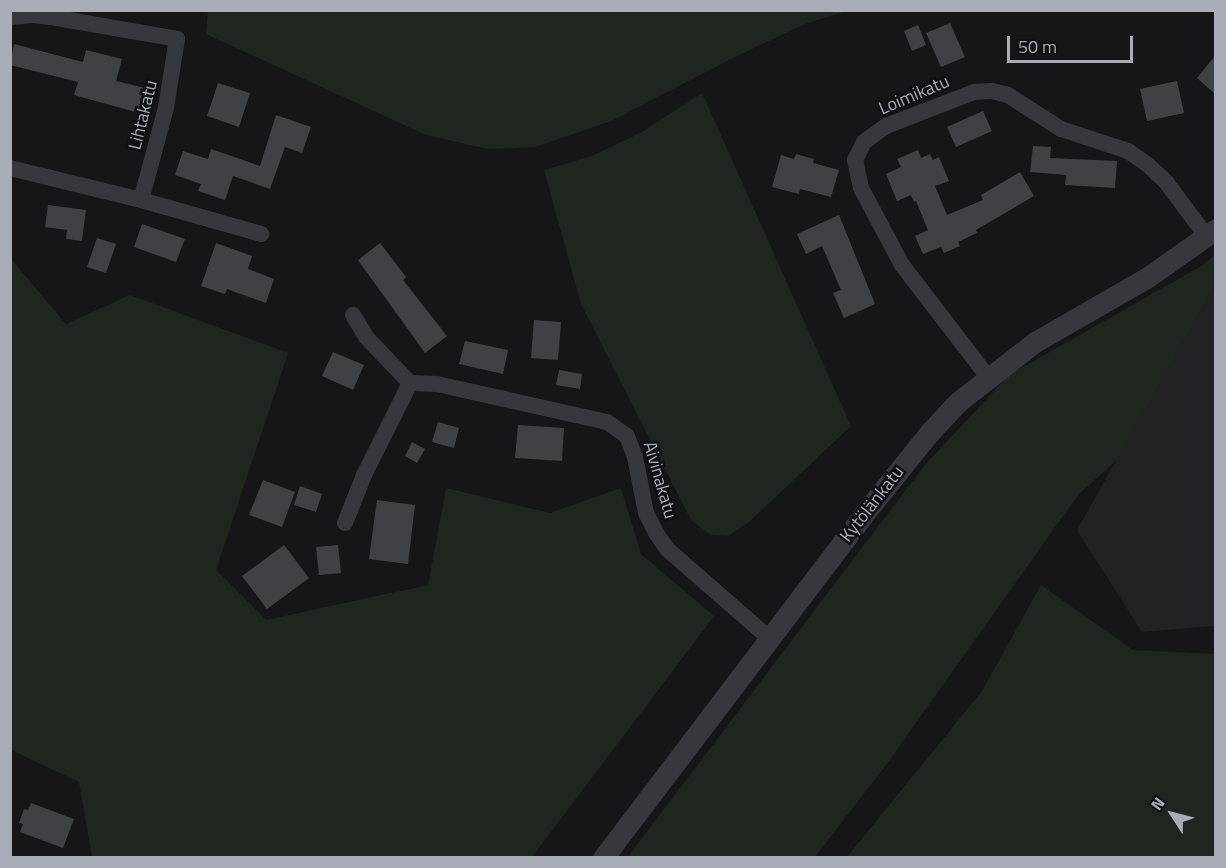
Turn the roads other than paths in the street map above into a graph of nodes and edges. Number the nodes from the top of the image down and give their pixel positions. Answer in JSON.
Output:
{"nodes":[{"id":1,"x":10,"y":16,"type":"edge"},
{"id":2,"x":10,"y":168,"type":"edge"},
{"id":3,"x":141,"y":200,"type":"junction"},
{"id":4,"x":1211,"y":233,"type":"edge"},
{"id":5,"x":261,"y":234,"type":"dead end"},
{"id":6,"x":353,"y":315,"type":"dead end"},
{"id":7,"x":988,"y":377,"type":"junction"},
{"id":8,"x":410,"y":383,"type":"junction"},
{"id":9,"x":345,"y":524,"type":"dead end"},
{"id":10,"x":769,"y":638,"type":"junction"},
{"id":11,"x":603,"y":858,"type":"edge"}],
"edges":[{"from":1,"to":3,"type":"street","name":"Lihtakatu"},
{"from":2,"to":3,"type":"street"},
{"from":3,"to":5,"type":"street"},
{"from":4,"to":7,"type":"street","name":"Kytölänkatu"},
{"from":4,"to":7,"type":"street","name":"Loimikatu"},
{"from":6,"to":8,"type":"street"},
{"from":7,"to":10,"type":"street","name":"Kytölänkatu"},
{"from":8,"to":9,"type":"street"},
{"from":8,"to":10,"type":"street","name":"Aivinakatu"},
{"from":10,"to":11,"type":"street","name":"Kytölänkatu"}]}
